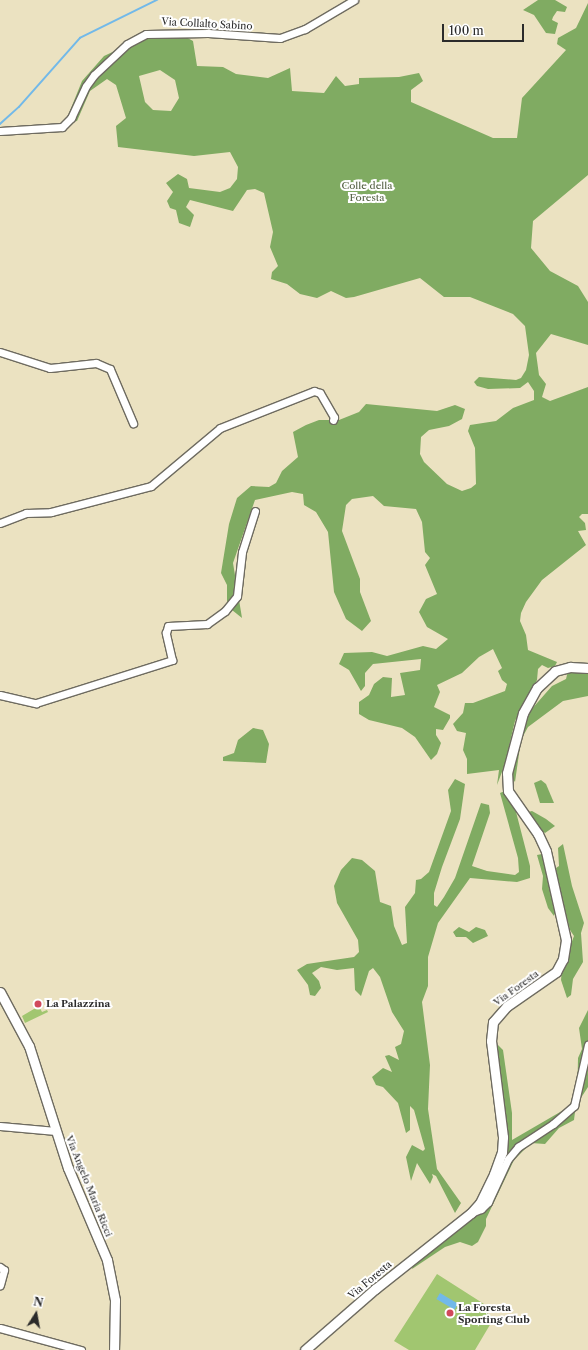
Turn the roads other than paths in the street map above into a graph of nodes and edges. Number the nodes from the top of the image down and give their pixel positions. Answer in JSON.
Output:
{"nodes":[{"id":1,"x":354,"y":0,"type":"edge"},
{"id":2,"x":0,"y":131,"type":"edge"},
{"id":3,"x":0,"y":352,"type":"edge"},
{"id":4,"x":333,"y":420,"type":"dead end"},
{"id":5,"x":133,"y":423,"type":"dead end"},
{"id":6,"x":255,"y":511,"type":"dead end"},
{"id":7,"x":0,"y":522,"type":"edge"},
{"id":8,"x":588,"y":668,"type":"edge"},
{"id":9,"x":0,"y":695,"type":"edge"},
{"id":10,"x":0,"y":992,"type":"edge"},
{"id":11,"x":588,"y":1045,"type":"edge"},
{"id":12,"x":0,"y":1126,"type":"edge"},
{"id":13,"x":56,"y":1132,"type":"junction"},
{"id":14,"x":471,"y":1213,"type":"junction"},
{"id":15,"x":0,"y":1267,"type":"edge"},
{"id":16,"x":0,"y":1285,"type":"edge"},
{"id":17,"x":0,"y":1328,"type":"edge"},
{"id":18,"x":82,"y":1350,"type":"edge"},
{"id":19,"x":114,"y":1350,"type":"edge"},
{"id":20,"x":306,"y":1350,"type":"edge"}],
"edges":[{"from":1,"to":2,"type":"street","name":"Via Collalto Sabino"},
{"from":3,"to":5,"type":"street"},
{"from":4,"to":7,"type":"street"},
{"from":6,"to":9,"type":"street"},
{"from":8,"to":14,"type":"main road","name":"Via Foresta"},
{"from":10,"to":13,"type":"main road","name":"Via Angelo Maria Ricci"},
{"from":11,"to":14,"type":"street"},
{"from":12,"to":13,"type":"street"},
{"from":13,"to":19,"type":"main road","name":"Via Angelo Maria Ricci"},
{"from":14,"to":20,"type":"main road","name":"Via Foresta"},
{"from":15,"to":16,"type":"street"},
{"from":17,"to":18,"type":"street"}]}
